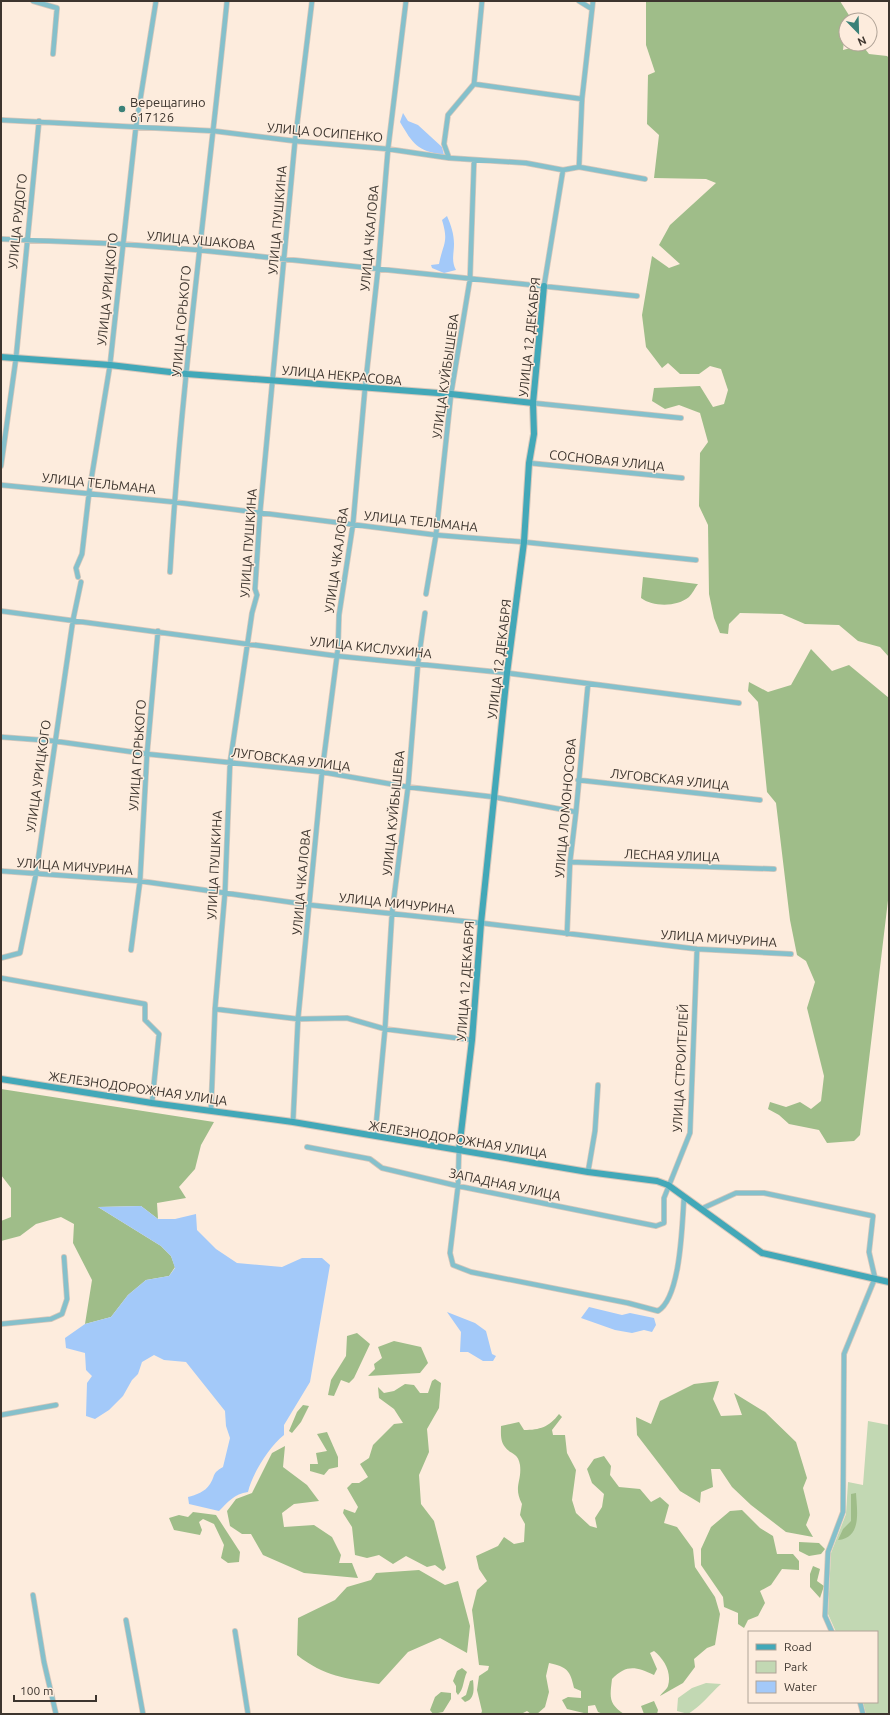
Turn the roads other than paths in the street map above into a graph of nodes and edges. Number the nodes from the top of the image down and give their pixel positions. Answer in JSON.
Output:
{"nodes":[{"id":1,"x":33,"y":1,"type":"edge"},
{"id":2,"x":156,"y":1,"type":"edge"},
{"id":3,"x":227,"y":1,"type":"edge"},
{"id":4,"x":312,"y":1,"type":"edge"},
{"id":5,"x":406,"y":1,"type":"edge"},
{"id":6,"x":482,"y":1,"type":"edge"},
{"id":7,"x":579,"y":1,"type":"edge"},
{"id":8,"x":593,"y":1,"type":"edge"},
{"id":9,"x":592,"y":8,"type":"junction"},
{"id":10,"x":53,"y":54,"type":"dead end"},
{"id":11,"x":474,"y":84,"type":"junction"},
{"id":12,"x":582,"y":99,"type":"junction"},
{"id":13,"x":1,"y":120,"type":"edge"},
{"id":14,"x":38,"y":121,"type":"junction"},
{"id":15,"x":136,"y":126,"type":"junction"},
{"id":16,"x":214,"y":131,"type":"junction"},
{"id":17,"x":295,"y":141,"type":"junction"},
{"id":18,"x":388,"y":148,"type":"junction"},
{"id":19,"x":449,"y":158,"type":"junction"},
{"id":20,"x":474,"y":161,"type":"junction"},
{"id":21,"x":579,"y":167,"type":"junction"},
{"id":22,"x":563,"y":170,"type":"junction"},
{"id":23,"x":645,"y":179,"type":"dead end"},
{"id":24,"x":1,"y":239,"type":"edge"},
{"id":25,"x":26,"y":241,"type":"junction"},
{"id":26,"x":122,"y":244,"type":"junction"},
{"id":27,"x":198,"y":250,"type":"junction"},
{"id":28,"x":285,"y":260,"type":"junction"},
{"id":29,"x":378,"y":269,"type":"junction"},
{"id":30,"x":470,"y":279,"type":"junction"},
{"id":31,"x":544,"y":286,"type":"junction"},
{"id":32,"x":637,"y":296,"type":"dead end"},
{"id":33,"x":1,"y":357,"type":"edge"},
{"id":34,"x":16,"y":358,"type":"junction"},
{"id":35,"x":110,"y":365,"type":"junction"},
{"id":36,"x":187,"y":374,"type":"junction"},
{"id":37,"x":273,"y":380,"type":"junction"},
{"id":38,"x":365,"y":388,"type":"junction"},
{"id":39,"x":451,"y":394,"type":"junction"},
{"id":40,"x":533,"y":403,"type":"junction"},
{"id":41,"x":681,"y":418,"type":"dead end"},
{"id":42,"x":529,"y":463,"type":"junction"},
{"id":43,"x":1,"y":466,"type":"edge"},
{"id":44,"x":682,"y":478,"type":"dead end"},
{"id":45,"x":1,"y":485,"type":"edge"},
{"id":46,"x":89,"y":493,"type":"junction"},
{"id":47,"x":174,"y":502,"type":"junction"},
{"id":48,"x":260,"y":513,"type":"junction"},
{"id":49,"x":353,"y":524,"type":"junction"},
{"id":50,"x":436,"y":535,"type":"junction"},
{"id":51,"x":524,"y":542,"type":"junction"},
{"id":52,"x":696,"y":560,"type":"dead end"},
{"id":53,"x":170,"y":572,"type":"dead end"},
{"id":54,"x":426,"y":594,"type":"dead end"},
{"id":55,"x":1,"y":612,"type":"edge"},
{"id":56,"x":425,"y":613,"type":"dead end"},
{"id":57,"x":73,"y":620,"type":"junction"},
{"id":58,"x":158,"y":631,"type":"junction"},
{"id":59,"x":249,"y":644,"type":"junction"},
{"id":60,"x":337,"y":656,"type":"junction"},
{"id":61,"x":418,"y":663,"type":"junction"},
{"id":62,"x":507,"y":673,"type":"junction"},
{"id":63,"x":588,"y":684,"type":"junction"},
{"id":64,"x":739,"y":703,"type":"dead end"},
{"id":65,"x":1,"y":737,"type":"edge"},
{"id":66,"x":54,"y":741,"type":"junction"},
{"id":67,"x":147,"y":754,"type":"junction"},
{"id":68,"x":230,"y":763,"type":"junction"},
{"id":69,"x":322,"y":772,"type":"junction"},
{"id":70,"x":578,"y":780,"type":"junction"},
{"id":71,"x":408,"y":787,"type":"junction"},
{"id":72,"x":494,"y":797,"type":"junction"},
{"id":73,"x":760,"y":800,"type":"dead end"},
{"id":74,"x":576,"y":812,"type":"junction"},
{"id":75,"x":570,"y":862,"type":"junction"},
{"id":76,"x":774,"y":870,"type":"dead end"},
{"id":77,"x":1,"y":871,"type":"edge"},
{"id":78,"x":36,"y":874,"type":"junction"},
{"id":79,"x":140,"y":881,"type":"junction"},
{"id":80,"x":225,"y":892,"type":"junction"},
{"id":81,"x":310,"y":905,"type":"junction"},
{"id":82,"x":392,"y":913,"type":"junction"},
{"id":83,"x":480,"y":923,"type":"junction"},
{"id":84,"x":567,"y":934,"type":"junction"},
{"id":85,"x":697,"y":948,"type":"junction"},
{"id":86,"x":132,"y":950,"type":"dead end"},
{"id":87,"x":791,"y":954,"type":"dead end"},
{"id":88,"x":1,"y":958,"type":"edge"},
{"id":89,"x":1,"y":978,"type":"edge"},
{"id":90,"x":215,"y":1010,"type":"junction"},
{"id":91,"x":298,"y":1019,"type":"junction"},
{"id":92,"x":385,"y":1029,"type":"junction"},
{"id":93,"x":472,"y":1040,"type":"junction"},
{"id":94,"x":1,"y":1079,"type":"edge"},
{"id":95,"x":598,"y":1084,"type":"dead end"},
{"id":96,"x":152,"y":1103,"type":"junction"},
{"id":97,"x":211,"y":1110,"type":"junction"},
{"id":98,"x":293,"y":1122,"type":"junction"},
{"id":99,"x":375,"y":1136,"type":"junction"},
{"id":100,"x":307,"y":1147,"type":"dead end"},
{"id":101,"x":459,"y":1150,"type":"junction"},
{"id":102,"x":588,"y":1172,"type":"junction"},
{"id":103,"x":668,"y":1185,"type":"junction"},
{"id":104,"x":458,"y":1186,"type":"junction"},
{"id":105,"x":684,"y":1198,"type":"junction"},
{"id":106,"x":701,"y":1209,"type":"junction"},
{"id":107,"x":64,"y":1257,"type":"dead end"},
{"id":108,"x":875,"y":1278,"type":"junction"},
{"id":109,"x":889,"y":1282,"type":"edge"},
{"id":110,"x":1,"y":1324,"type":"edge"},
{"id":111,"x":56,"y":1405,"type":"dead end"},
{"id":112,"x":1,"y":1415,"type":"edge"},
{"id":113,"x":33,"y":1595,"type":"dead end"},
{"id":114,"x":126,"y":1620,"type":"dead end"},
{"id":115,"x":235,"y":1631,"type":"dead end"},
{"id":116,"x":832,"y":1631,"type":"edge"},
{"id":117,"x":860,"y":1703,"type":"edge"},
{"id":118,"x":56,"y":1714,"type":"edge"},
{"id":119,"x":143,"y":1714,"type":"edge"},
{"id":120,"x":248,"y":1714,"type":"edge"},
{"id":121,"x":863,"y":1714,"type":"edge"}],
"edges":[{"from":1,"to":10,"type":"street"},
{"from":2,"to":15,"type":"street","name":"УЛИЦА УРИЦКОГО"},
{"from":3,"to":16,"type":"street","name":"УЛИЦА ГОРЬКОГО"},
{"from":4,"to":17,"type":"street","name":"УЛИЦА ПУШКИНА"},
{"from":5,"to":18,"type":"street","name":"УЛИЦА ЧКАЛОВА"},
{"from":6,"to":11,"type":"street"},
{"from":7,"to":9,"type":"street"},
{"from":8,"to":9,"type":"street"},
{"from":9,"to":12,"type":"street"},
{"from":11,"to":12,"type":"street"},
{"from":11,"to":19,"type":"street"},
{"from":12,"to":21,"type":"street"},
{"from":13,"to":14,"type":"street","name":"УЛИЦА ОСИПЕНКО"},
{"from":14,"to":15,"type":"street","name":"УЛИЦА ОСИПЕНКО"},
{"from":14,"to":25,"type":"street","name":"УЛИЦА РУДОГО"},
{"from":15,"to":16,"type":"street","name":"УЛИЦА ОСИПЕНКО"},
{"from":15,"to":26,"type":"street","name":"УЛИЦА УРИЦКОГО"},
{"from":16,"to":17,"type":"street","name":"УЛИЦА ОСИПЕНКО"},
{"from":16,"to":27,"type":"street","name":"УЛИЦА ГОРЬКОГО"},
{"from":17,"to":18,"type":"street","name":"УЛИЦА ОСИПЕНКО"},
{"from":17,"to":28,"type":"street","name":"УЛИЦА ПУШКИНА"},
{"from":18,"to":19,"type":"street","name":"УЛИЦА ОСИПЕНКО"},
{"from":18,"to":29,"type":"street","name":"УЛИЦА ЧКАЛОВА"},
{"from":19,"to":20,"type":"street","name":"УЛИЦА ОСИПЕНКО"},
{"from":20,"to":22,"type":"street","name":"УЛИЦА ОСИПЕНКО"},
{"from":20,"to":30,"type":"street","name":"УЛИЦА КУЙБЫШЕВА"},
{"from":21,"to":22,"type":"street","name":"УЛИЦА ОСИПЕНКО"},
{"from":21,"to":23,"type":"street","name":"УЛИЦА ОСИПЕНКО"},
{"from":22,"to":31,"type":"street","name":"УЛИЦА 12 ДЕКАБРЯ"},
{"from":24,"to":25,"type":"street","name":"УЛИЦА УШАКОВА"},
{"from":25,"to":26,"type":"street","name":"УЛИЦА УШАКОВА"},
{"from":25,"to":34,"type":"street","name":"УЛИЦА РУДОГО"},
{"from":26,"to":27,"type":"street","name":"УЛИЦА УШАКОВА"},
{"from":26,"to":35,"type":"street","name":"УЛИЦА УРИЦКОГО"},
{"from":27,"to":28,"type":"street","name":"УЛИЦА УШАКОВА"},
{"from":27,"to":36,"type":"street","name":"УЛИЦА ГОРЬКОГО"},
{"from":28,"to":29,"type":"street","name":"УЛИЦА УШАКОВА"},
{"from":28,"to":37,"type":"street","name":"УЛИЦА ПУШКИНА"},
{"from":29,"to":30,"type":"street","name":"УЛИЦА УШАКОВА"},
{"from":29,"to":38,"type":"street","name":"УЛИЦА ЧКАЛОВА"},
{"from":30,"to":31,"type":"street","name":"УЛИЦА УШАКОВА"},
{"from":30,"to":39,"type":"street","name":"УЛИЦА КУЙБЫШЕВА"},
{"from":31,"to":32,"type":"street","name":"УЛИЦА УШАКОВА"},
{"from":31,"to":40,"type":"street","name":"УЛИЦА 12 ДЕКАБРЯ"},
{"from":33,"to":34,"type":"street","name":"УЛИЦА НЕКРАСОВА"},
{"from":34,"to":35,"type":"street","name":"УЛИЦА НЕКРАСОВА"},
{"from":34,"to":43,"type":"street","name":"УЛИЦА РУДОГО"},
{"from":35,"to":36,"type":"street","name":"УЛИЦА НЕКРАСОВА"},
{"from":35,"to":46,"type":"street","name":"УЛИЦА УРИЦКОГО"},
{"from":36,"to":37,"type":"street","name":"УЛИЦА НЕКРАСОВА"},
{"from":36,"to":47,"type":"street","name":"УЛИЦА ГОРЬКОГО"},
{"from":37,"to":38,"type":"street","name":"УЛИЦА НЕКРАСОВА"},
{"from":37,"to":48,"type":"street","name":"УЛИЦА ПУШКИНА"},
{"from":38,"to":39,"type":"street","name":"УЛИЦА НЕКРАСОВА"},
{"from":38,"to":49,"type":"street","name":"УЛИЦА ЧКАЛОВА"},
{"from":39,"to":40,"type":"street","name":"УЛИЦА НЕКРАСОВА"},
{"from":39,"to":50,"type":"street","name":"УЛИЦА КУЙБЫШЕВА"},
{"from":40,"to":41,"type":"street","name":"УЛИЦА НЕКРАСОВА"},
{"from":40,"to":42,"type":"street","name":"УЛИЦА 12 ДЕКАБРЯ"},
{"from":42,"to":44,"type":"street","name":"СОСНОВАЯ УЛИЦА"},
{"from":42,"to":51,"type":"street","name":"УЛИЦА 12 ДЕКАБРЯ"},
{"from":45,"to":46,"type":"street","name":"УЛИЦА ТЕЛЬМАНА"},
{"from":46,"to":47,"type":"street","name":"УЛИЦА ТЕЛЬМАНА"},
{"from":46,"to":57,"type":"street","name":"УЛИЦА УРИЦКОГО"},
{"from":47,"to":48,"type":"street","name":"УЛИЦА ТЕЛЬМАНА"},
{"from":47,"to":53,"type":"street","name":"УЛИЦА ГОРЬКОГО"},
{"from":48,"to":49,"type":"street","name":"УЛИЦА ТЕЛЬМАНА"},
{"from":48,"to":59,"type":"street","name":"УЛИЦА ПУШКИНА"},
{"from":49,"to":50,"type":"street","name":"УЛИЦА ТЕЛЬМАНА"},
{"from":49,"to":60,"type":"street","name":"УЛИЦА ЧКАЛОВА"},
{"from":50,"to":51,"type":"street","name":"УЛИЦА ТЕЛЬМАНА"},
{"from":50,"to":54,"type":"street","name":"УЛИЦА КУЙБЫШЕВА"},
{"from":51,"to":52,"type":"street","name":"УЛИЦА ТЕЛЬМАНА"},
{"from":51,"to":62,"type":"street","name":"УЛИЦА 12 ДЕКАБРЯ"},
{"from":55,"to":57,"type":"street","name":"УЛИЦА КИСЛУХИНА"},
{"from":56,"to":61,"type":"street","name":"УЛИЦА КУЙБЫШЕВА"},
{"from":57,"to":58,"type":"street","name":"УЛИЦА КИСЛУХИНА"},
{"from":57,"to":66,"type":"street","name":"УЛИЦА УРИЦКОГО"},
{"from":58,"to":59,"type":"street","name":"УЛИЦА КИСЛУХИНА"},
{"from":58,"to":67,"type":"street","name":"УЛИЦА ГОРЬКОГО"},
{"from":59,"to":60,"type":"street","name":"УЛИЦА КИСЛУХИНА"},
{"from":59,"to":68,"type":"street","name":"УЛИЦА ПУШКИНА"},
{"from":60,"to":61,"type":"street","name":"УЛИЦА КИСЛУХИНА"},
{"from":60,"to":69,"type":"street","name":"УЛИЦА ЧКАЛОВА"},
{"from":61,"to":62,"type":"street","name":"УЛИЦА КИСЛУХИНА"},
{"from":61,"to":71,"type":"street","name":"УЛИЦА КУЙБЫШЕВА"},
{"from":62,"to":63,"type":"street","name":"УЛИЦА КИСЛУХИНА"},
{"from":62,"to":72,"type":"street","name":"УЛИЦА 12 ДЕКАБРЯ"},
{"from":63,"to":64,"type":"street","name":"УЛИЦА КИСЛУХИНА"},
{"from":63,"to":70,"type":"street","name":"УЛИЦА ЛОМОНОСОВА"},
{"from":65,"to":66,"type":"street","name":"ЛУГОВСКАЯ УЛИЦА"},
{"from":66,"to":67,"type":"street","name":"ЛУГОВСКАЯ УЛИЦА"},
{"from":66,"to":78,"type":"street","name":"УЛИЦА УРИЦКОГО"},
{"from":67,"to":68,"type":"street","name":"ЛУГОВСКАЯ УЛИЦА"},
{"from":67,"to":79,"type":"street","name":"УЛИЦА ГОРЬКОГО"},
{"from":68,"to":69,"type":"street","name":"ЛУГОВСКАЯ УЛИЦА"},
{"from":68,"to":80,"type":"street","name":"УЛИЦА ПУШКИНА"},
{"from":69,"to":71,"type":"street","name":"ЛУГОВСКАЯ УЛИЦА"},
{"from":69,"to":81,"type":"street","name":"УЛИЦА ЧКАЛОВА"},
{"from":70,"to":73,"type":"street","name":"ЛУГОВСКАЯ УЛИЦА"},
{"from":70,"to":74,"type":"street","name":"УЛИЦА ЛОМОНОСОВА"},
{"from":71,"to":72,"type":"street","name":"ЛУГОВСКАЯ УЛИЦА"},
{"from":71,"to":82,"type":"street","name":"УЛИЦА КУЙБЫШЕВА"},
{"from":72,"to":74,"type":"street","name":"ЛУГОВСКАЯ УЛИЦА"},
{"from":72,"to":83,"type":"street","name":"УЛИЦА 12 ДЕКАБРЯ"},
{"from":74,"to":75,"type":"street","name":"УЛИЦА ЛОМОНОСОВА"},
{"from":75,"to":76,"type":"street","name":"ЛЕСНАЯ УЛИЦА"},
{"from":75,"to":84,"type":"street","name":"УЛИЦА ЛОМОНОСОВА"},
{"from":77,"to":78,"type":"street","name":"УЛИЦА МИЧУРИНА"},
{"from":78,"to":79,"type":"street","name":"УЛИЦА МИЧУРИНА"},
{"from":78,"to":88,"type":"street","name":"УЛИЦА УРИЦКОГО"},
{"from":79,"to":80,"type":"street","name":"УЛИЦА МИЧУРИНА"},
{"from":79,"to":86,"type":"street","name":"УЛИЦА ГОРЬКОГО"},
{"from":80,"to":81,"type":"street","name":"УЛИЦА МИЧУРИНА"},
{"from":80,"to":90,"type":"street","name":"УЛИЦА ПУШКИНА"},
{"from":81,"to":82,"type":"street","name":"УЛИЦА МИЧУРИНА"},
{"from":81,"to":91,"type":"street","name":"УЛИЦА ЧКАЛОВА"},
{"from":82,"to":83,"type":"street","name":"УЛИЦА МИЧУРИНА"},
{"from":82,"to":92,"type":"street","name":"УЛИЦА КУЙБЫШЕВА"},
{"from":83,"to":84,"type":"street","name":"УЛИЦА МИЧУРИНА"},
{"from":83,"to":93,"type":"street","name":"УЛИЦА 12 ДЕКАБРЯ"},
{"from":84,"to":85,"type":"street","name":"УЛИЦА МИЧУРИНА"},
{"from":85,"to":87,"type":"street","name":"УЛИЦА МИЧУРИНА"},
{"from":85,"to":103,"type":"street","name":"УЛИЦА СТРОИТЕЛЕЙ"},
{"from":89,"to":96,"type":"street"},
{"from":90,"to":91,"type":"street"},
{"from":90,"to":97,"type":"street","name":"УЛИЦА ПУШКИНА"},
{"from":91,"to":92,"type":"street"},
{"from":91,"to":98,"type":"street","name":"УЛИЦА ЧКАЛОВА"},
{"from":92,"to":93,"type":"street"},
{"from":92,"to":99,"type":"street","name":"УЛИЦА КУЙБЫШЕВА"},
{"from":93,"to":101,"type":"street","name":"УЛИЦА 12 ДЕКАБРЯ"},
{"from":94,"to":96,"type":"street","name":"ЖЕЛЕЗНОДОРОЖНАЯ УЛИЦА"},
{"from":95,"to":102,"type":"street"},
{"from":96,"to":97,"type":"street","name":"ЖЕЛЕЗНОДОРОЖНАЯ УЛИЦА"},
{"from":97,"to":98,"type":"street","name":"ЖЕЛЕЗНОДОРОЖНАЯ УЛИЦА"},
{"from":98,"to":99,"type":"street","name":"ЖЕЛЕЗНОДОРОЖНАЯ УЛИЦА"},
{"from":99,"to":101,"type":"street","name":"ЖЕЛЕЗНОДОРОЖНАЯ УЛИЦА"},
{"from":100,"to":104,"type":"street","name":"ЗАПАДНАЯ УЛИЦА"},
{"from":101,"to":102,"type":"street","name":"ЖЕЛЕЗНОДОРОЖНАЯ УЛИЦА"},
{"from":101,"to":104,"type":"street"},
{"from":102,"to":103,"type":"street","name":"ЖЕЛЕЗНОДОРОЖНАЯ УЛИЦА"},
{"from":103,"to":104,"type":"street","name":"ЗАПАДНАЯ УЛИЦА"},
{"from":103,"to":105,"type":"street","name":"ЖЕЛЕЗНОДОРОЖНАЯ УЛИЦА"},
{"from":104,"to":105,"type":"street"},
{"from":105,"to":106,"type":"street","name":"ЖЕЛЕЗНОДОРОЖНАЯ УЛИЦА"},
{"from":106,"to":108,"type":"street","name":"ЖЕЛЕЗНОДОРОЖНАЯ УЛИЦА"},
{"from":106,"to":108,"type":"street"},
{"from":107,"to":110,"type":"street"},
{"from":108,"to":109,"type":"street","name":"ЖЕЛЕЗНОДОРОЖНАЯ УЛИЦА"},
{"from":108,"to":116,"type":"street"},
{"from":111,"to":112,"type":"street"},
{"from":113,"to":118,"type":"street"},
{"from":114,"to":119,"type":"street"},
{"from":115,"to":120,"type":"street"},
{"from":117,"to":121,"type":"street"}]}
